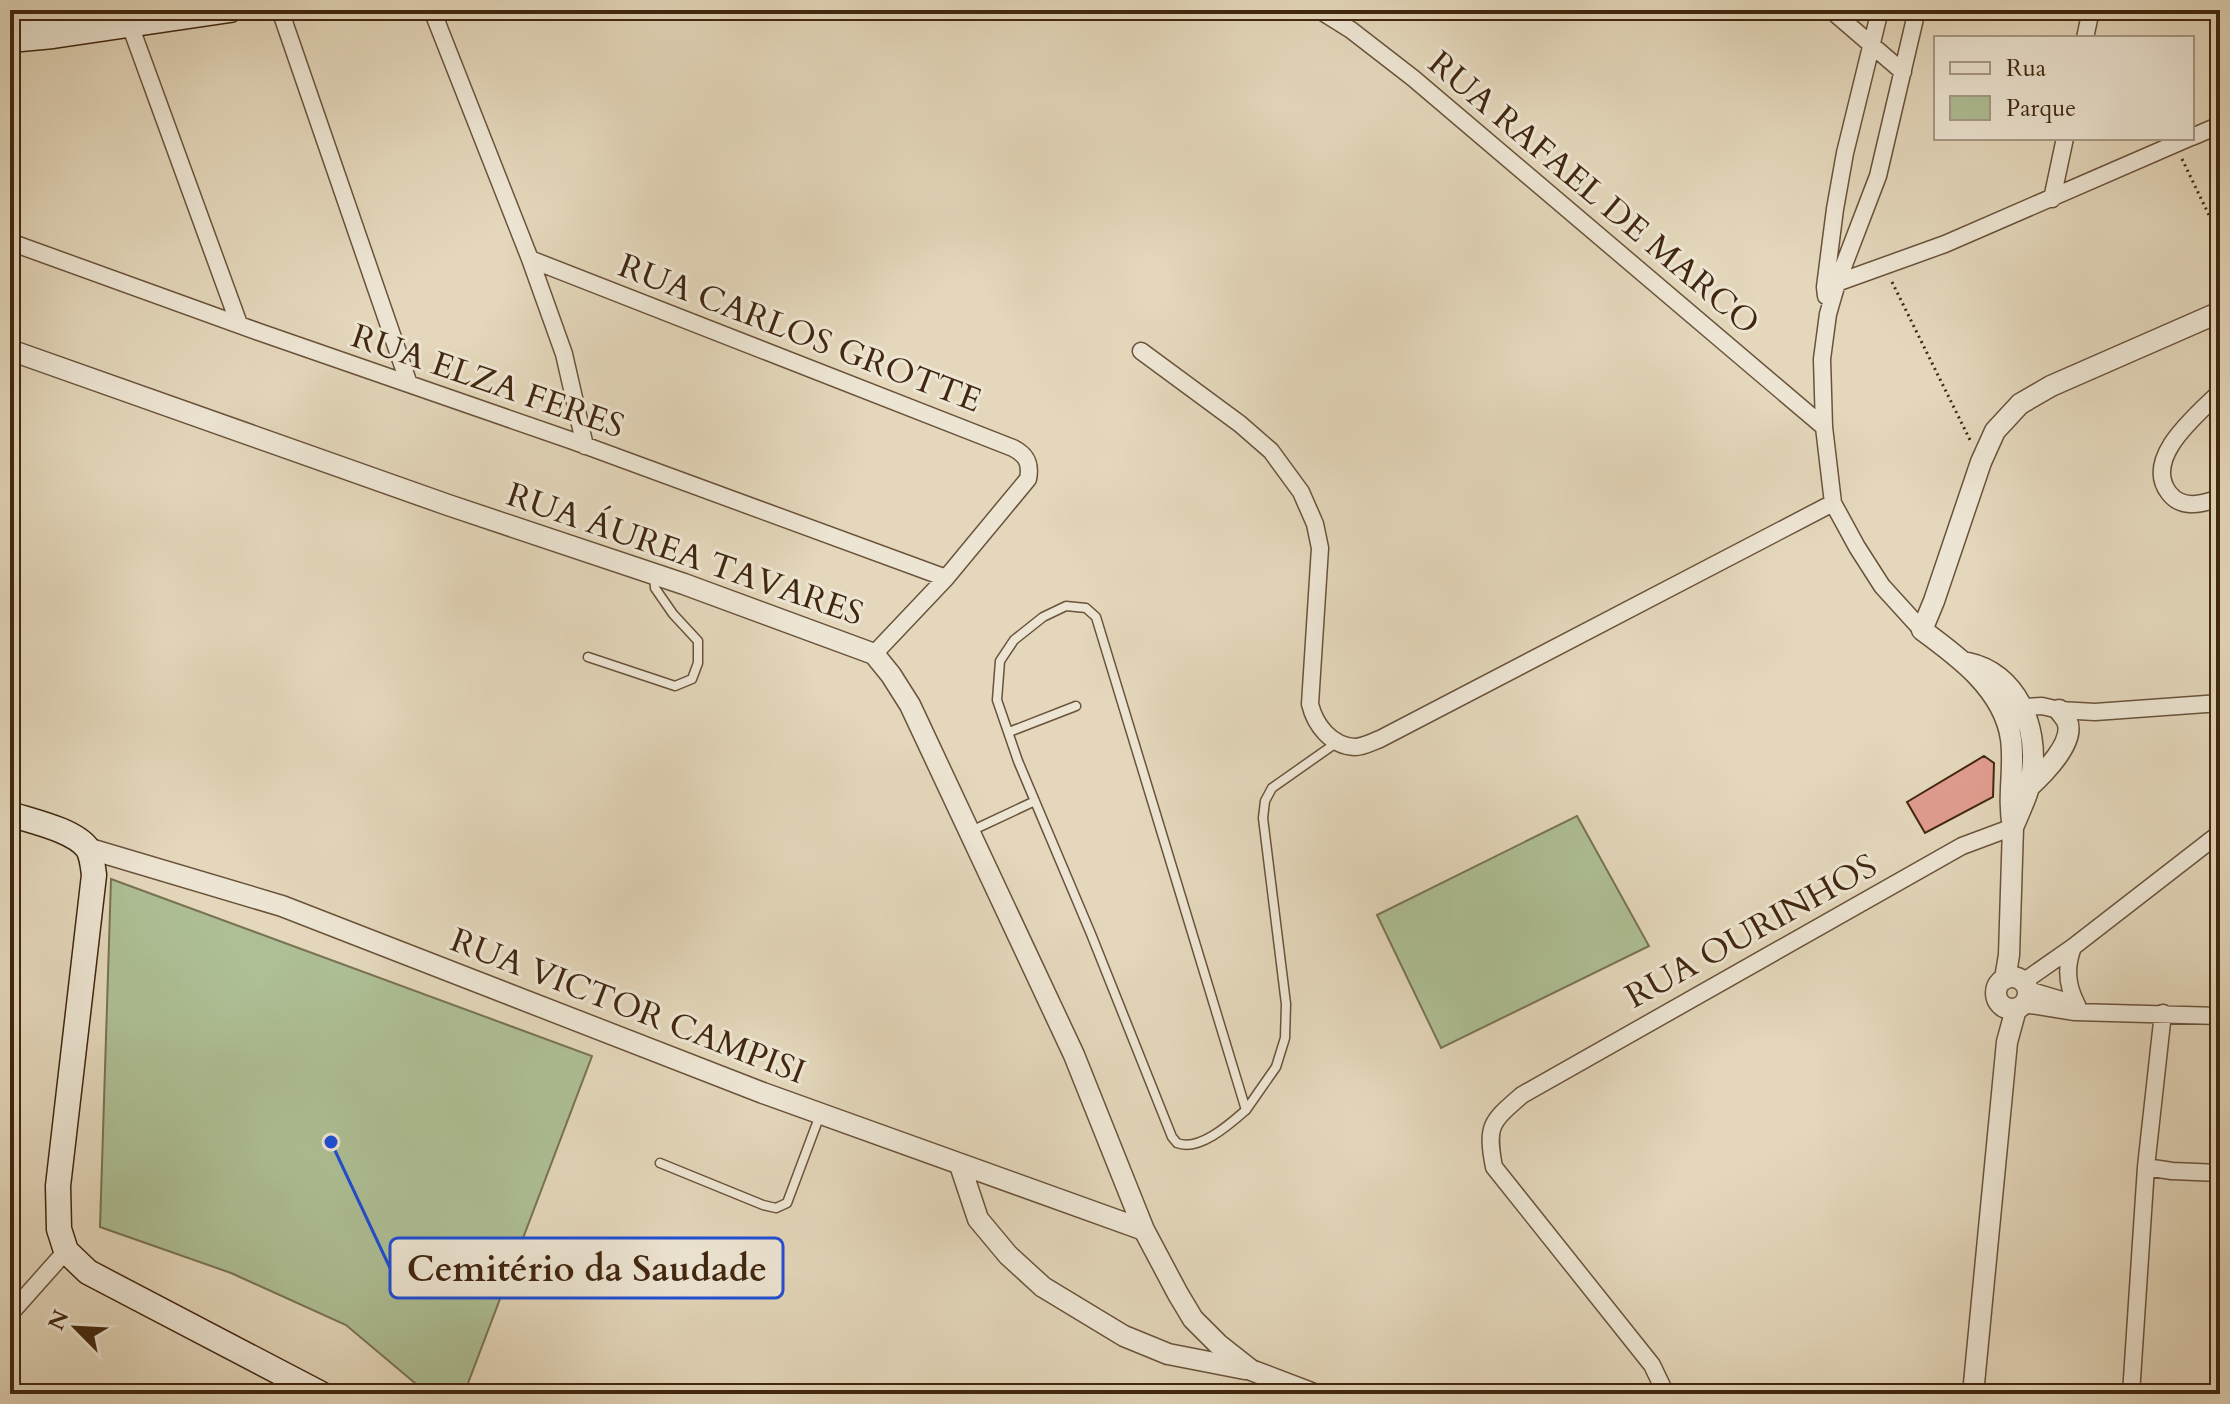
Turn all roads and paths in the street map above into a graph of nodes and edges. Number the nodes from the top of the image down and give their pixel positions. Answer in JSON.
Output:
{"nodes":[{"id":1,"x":92,"y":10,"type":"edge"},
{"id":2,"x":230,"y":10,"type":"edge"},
{"id":3,"x":280,"y":10,"type":"edge"},
{"id":4,"x":432,"y":10,"type":"edge"},
{"id":5,"x":1319,"y":10,"type":"edge"},
{"id":6,"x":1831,"y":10,"type":"edge"},
{"id":7,"x":1880,"y":10,"type":"edge"},
{"id":8,"x":1917,"y":10,"type":"edge"},
{"id":9,"x":2091,"y":10,"type":"edge"},
{"id":10,"x":131,"y":17,"type":"edge"},
{"id":11,"x":10,"y":32,"type":"edge"},
{"id":12,"x":2085,"y":36,"type":"edge"},
{"id":13,"x":10,"y":40,"type":"edge"},
{"id":14,"x":1872,"y":45,"type":"junction"},
{"id":15,"x":1903,"y":72,"type":"junction"},
{"id":16,"x":2220,"y":125,"type":"edge"},
{"id":17,"x":2194,"y":135,"type":"edge"},
{"id":18,"x":2065,"y":140,"type":"edge"},
{"id":19,"x":2183,"y":140,"type":"edge"},
{"id":20,"x":2185,"y":140,"type":"edge"},
{"id":21,"x":2052,"y":199,"type":"junction"},
{"id":22,"x":2220,"y":238,"type":"edge"},
{"id":23,"x":10,"y":242,"type":"edge"},
{"id":24,"x":530,"y":259,"type":"junction"},
{"id":25,"x":1884,"y":267,"type":"junction"},
{"id":26,"x":1831,"y":285,"type":"junction"},
{"id":27,"x":2220,"y":312,"type":"edge"},
{"id":28,"x":239,"y":324,"type":"junction"},
{"id":29,"x":10,"y":350,"type":"edge"},
{"id":30,"x":1141,"y":351,"type":"dead end"},
{"id":31,"x":409,"y":384,"type":"junction"},
{"id":32,"x":2220,"y":392,"type":"edge"},
{"id":33,"x":1824,"y":427,"type":"junction"},
{"id":34,"x":585,"y":446,"type":"junction"},
{"id":35,"x":1981,"y":462,"type":"junction"},
{"id":36,"x":2220,"y":498,"type":"edge"},
{"id":37,"x":1833,"y":503,"type":"junction"},
{"id":38,"x":654,"y":574,"type":"junction"},
{"id":39,"x":946,"y":578,"type":"junction"},
{"id":40,"x":1922,"y":630,"type":"junction"},
{"id":41,"x":874,"y":654,"type":"junction"},
{"id":42,"x":588,"y":657,"type":"dead end"},
{"id":43,"x":1965,"y":662,"type":"junction"},
{"id":44,"x":2220,"y":703,"type":"edge"},
{"id":45,"x":1076,"y":706,"type":"dead end"},
{"id":46,"x":2022,"y":707,"type":"junction"},
{"id":47,"x":2059,"y":710,"type":"junction"},
{"id":48,"x":1009,"y":732,"type":"junction"},
{"id":49,"x":1336,"y":743,"type":"junction"},
{"id":50,"x":2011,"y":774,"type":"junction"},
{"id":51,"x":2029,"y":787,"type":"junction"},
{"id":52,"x":1035,"y":801,"type":"junction"},
{"id":53,"x":10,"y":814,"type":"edge"},
{"id":54,"x":2013,"y":827,"type":"junction"},
{"id":55,"x":970,"y":832,"type":"junction"},
{"id":56,"x":2220,"y":833,"type":"edge"},
{"id":57,"x":87,"y":848,"type":"junction"},
{"id":58,"x":2073,"y":947,"type":"junction"},
{"id":59,"x":2016,"y":992,"type":"junction"},
{"id":60,"x":2084,"y":1008,"type":"junction"},
{"id":61,"x":2163,"y":1013,"type":"junction"},
{"id":62,"x":2220,"y":1016,"type":"edge"},
{"id":63,"x":1246,"y":1110,"type":"junction"},
{"id":64,"x":820,"y":1114,"type":"junction"},
{"id":65,"x":660,"y":1163,"type":"dead end"},
{"id":66,"x":960,"y":1165,"type":"junction"},
{"id":67,"x":2146,"y":1167,"type":"junction"},
{"id":68,"x":2220,"y":1173,"type":"edge"},
{"id":69,"x":1144,"y":1230,"type":"junction"},
{"id":70,"x":66,"y":1251,"type":"junction"},
{"id":71,"x":10,"y":1314,"type":"edge"},
{"id":72,"x":1251,"y":1370,"type":"junction"},
{"id":73,"x":321,"y":1394,"type":"edge"},
{"id":74,"x":1314,"y":1394,"type":"edge"},
{"id":75,"x":1663,"y":1394,"type":"edge"},
{"id":76,"x":1973,"y":1394,"type":"edge"},
{"id":77,"x":2131,"y":1394,"type":"edge"}],
"edges":[{"from":1,"to":11,"type":"main road"},
{"from":2,"to":10,"type":"main road"},
{"from":3,"to":31,"type":"street"},
{"from":4,"to":24,"type":"street"},
{"from":5,"to":33,"type":"street","name":"RUA RAFAEL DE MARCO"},
{"from":6,"to":14,"type":"street"},
{"from":7,"to":14,"type":"street"},
{"from":8,"to":15,"type":"street"},
{"from":9,"to":12,"type":"street"},
{"from":10,"to":13,"type":"main road"},
{"from":10,"to":28,"type":"street"},
{"from":14,"to":15,"type":"street"},
{"from":14,"to":26,"type":"street"},
{"from":15,"to":26,"type":"street"},
{"from":16,"to":17,"type":"street"},
{"from":18,"to":21,"type":"street"},
{"from":19,"to":21,"type":"street"},
{"from":20,"to":22,"type":"path"},
{"from":21,"to":25,"type":"street"},
{"from":23,"to":28,"type":"street","name":"RUA ELZA FERES"},
{"from":24,"to":34,"type":"street"},
{"from":24,"to":39,"type":"street","name":"RUA CARLOS GROTTE"},
{"from":25,"to":26,"type":"street"},
{"from":25,"to":35,"type":"path"},
{"from":26,"to":33,"type":"street"},
{"from":27,"to":35,"type":"street"},
{"from":28,"to":31,"type":"street","name":"RUA ELZA FERES"},
{"from":29,"to":38,"type":"street","name":"RUA ÁUREA TAVARES"},
{"from":30,"to":49,"type":"street"},
{"from":31,"to":34,"type":"street","name":"RUA ELZA FERES"},
{"from":32,"to":36,"type":"street"},
{"from":33,"to":37,"type":"street"},
{"from":34,"to":39,"type":"street","name":"RUA ELZA FERES"},
{"from":35,"to":40,"type":"street"},
{"from":37,"to":40,"type":"street"},
{"from":37,"to":49,"type":"street"},
{"from":38,"to":41,"type":"street","name":"RUA ÁUREA TAVARES"},
{"from":38,"to":42,"type":"lane"},
{"from":39,"to":41,"type":"street"},
{"from":40,"to":43,"type":"street"},
{"from":41,"to":55,"type":"street","name":"RUA ÁUREA TAVARES"},
{"from":43,"to":46,"type":"street"},
{"from":43,"to":50,"type":"street"},
{"from":44,"to":47,"type":"street"},
{"from":45,"to":48,"type":"lane"},
{"from":46,"to":47,"type":"street"},
{"from":46,"to":50,"type":"street"},
{"from":46,"to":51,"type":"street"},
{"from":47,"to":51,"type":"street"},
{"from":48,"to":52,"type":"lane"},
{"from":48,"to":63,"type":"lane"},
{"from":49,"to":63,"type":"lane"},
{"from":50,"to":54,"type":"street"},
{"from":51,"to":54,"type":"street"},
{"from":52,"to":55,"type":"lane"},
{"from":52,"to":63,"type":"lane"},
{"from":53,"to":57,"type":"main road"},
{"from":54,"to":59,"type":"street"},
{"from":54,"to":75,"type":"street","name":"RUA OURINHOS"},
{"from":55,"to":69,"type":"street","name":"RUA ÁUREA TAVARES"},
{"from":56,"to":58,"type":"street"},
{"from":57,"to":64,"type":"street","name":"RUA VICTOR CAMPISI"},
{"from":57,"to":70,"type":"main road"},
{"from":58,"to":59,"type":"street"},
{"from":58,"to":60,"type":"street"},
{"from":59,"to":60,"type":"street"},
{"from":59,"to":76,"type":"street"},
{"from":60,"to":61,"type":"street"},
{"from":61,"to":62,"type":"street"},
{"from":61,"to":67,"type":"street"},
{"from":64,"to":65,"type":"lane"},
{"from":64,"to":66,"type":"street","name":"RUA VICTOR CAMPISI"},
{"from":66,"to":69,"type":"street","name":"RUA VICTOR CAMPISI"},
{"from":66,"to":72,"type":"street"},
{"from":67,"to":68,"type":"street"},
{"from":67,"to":77,"type":"street"},
{"from":69,"to":72,"type":"street","name":"RUA ÁUREA TAVARES"},
{"from":70,"to":71,"type":"street"},
{"from":70,"to":73,"type":"main road"},
{"from":72,"to":74,"type":"street"}]}
